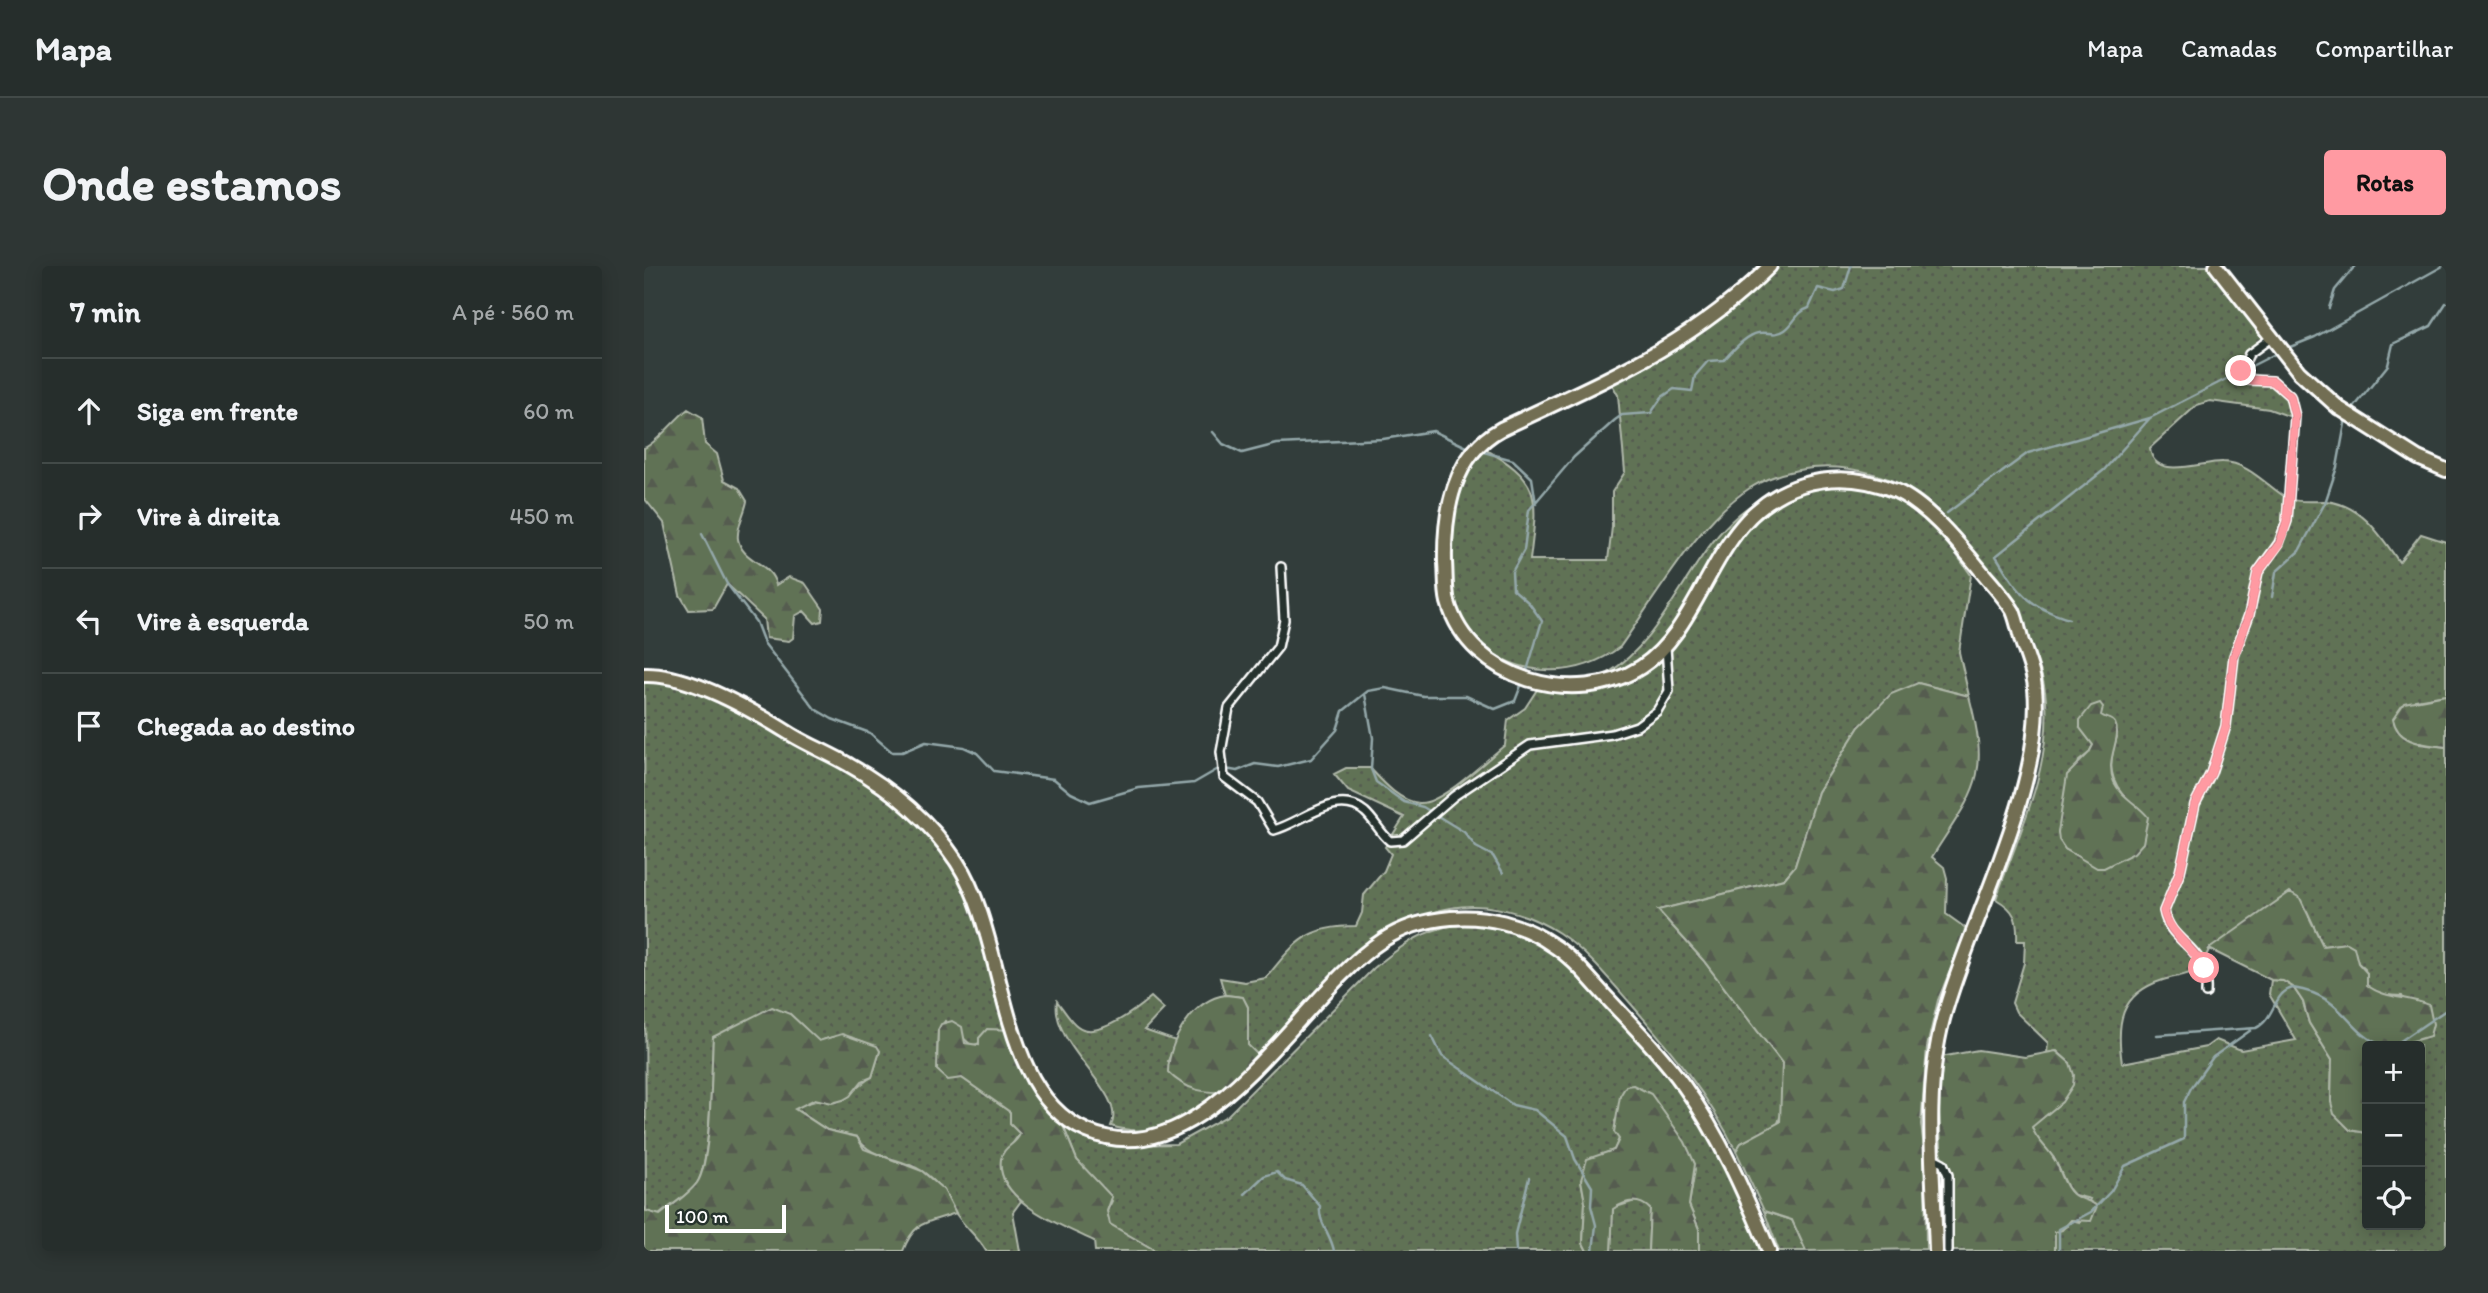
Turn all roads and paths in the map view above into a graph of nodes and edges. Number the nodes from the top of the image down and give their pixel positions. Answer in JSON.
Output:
{"nodes":[{"id":1,"x":1770,"y":266,"type":"edge"},
{"id":2,"x":2216,"y":266,"type":"edge"},
{"id":3,"x":2271,"y":338,"type":"junction"},
{"id":4,"x":2446,"y":470,"type":"edge"},
{"id":5,"x":1281,"y":567,"type":"dead end"},
{"id":6,"x":1666,"y":643,"type":"junction"},
{"id":7,"x":644,"y":675,"type":"edge"},
{"id":8,"x":2206,"y":993,"type":"dead end"},
{"id":9,"x":1933,"y":1158,"type":"junction"},
{"id":10,"x":1769,"y":1251,"type":"edge"},
{"id":11,"x":1936,"y":1251,"type":"edge"},
{"id":12,"x":1948,"y":1251,"type":"edge"}],
"edges":[{"from":1,"to":6,"type":"highway"},
{"from":2,"to":3,"type":"highway"},
{"from":3,"to":4,"type":"highway"},
{"from":3,"to":8,"type":"street"},
{"from":5,"to":6,"type":"street"},
{"from":6,"to":9,"type":"highway"},
{"from":7,"to":10,"type":"highway"},
{"from":9,"to":11,"type":"highway"},
{"from":9,"to":12,"type":"street"}]}
